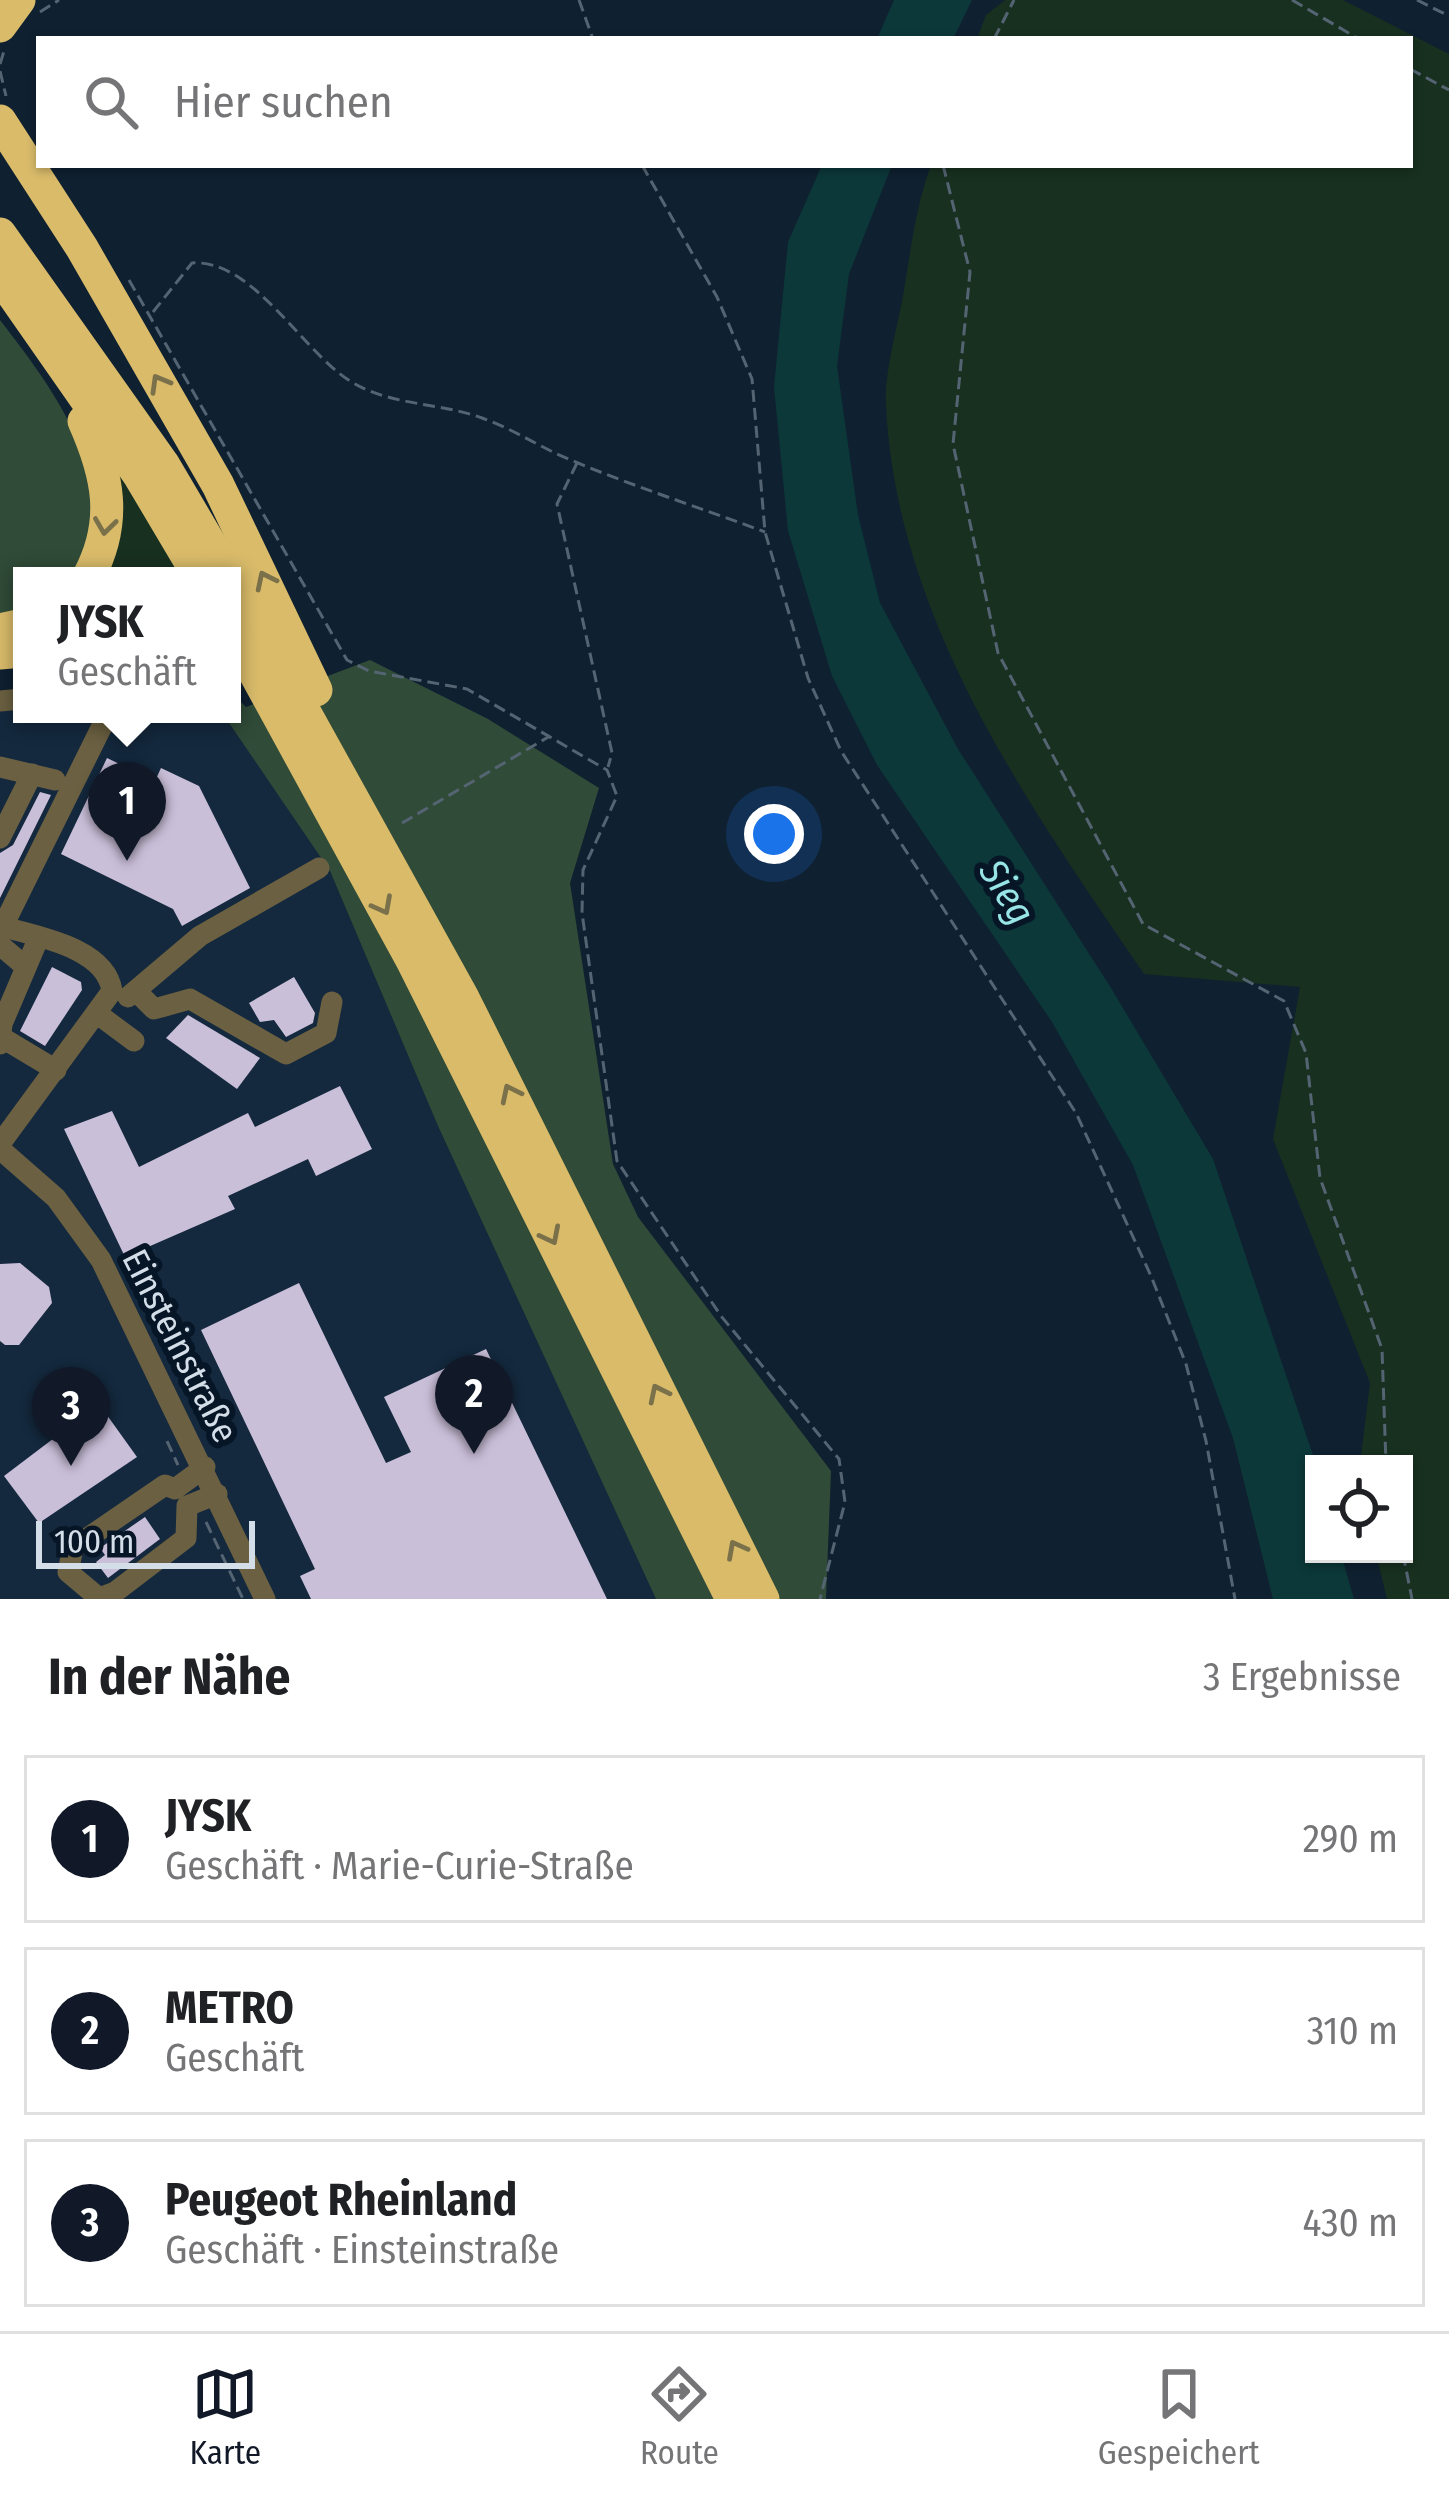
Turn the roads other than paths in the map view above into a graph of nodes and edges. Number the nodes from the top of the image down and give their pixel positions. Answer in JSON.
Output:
{"nodes":[{"id":1,"x":17,"y":0,"type":"edge"},
{"id":2,"x":0,"y":13,"type":"edge"},
{"id":3,"x":0,"y":26,"type":"edge"},
{"id":4,"x":1,"y":122,"type":"edge"},
{"id":5,"x":0,"y":234,"type":"edge"},
{"id":6,"x":0,"y":275,"type":"edge"},
{"id":7,"x":46,"y":338,"type":"junction"},
{"id":8,"x":93,"y":567,"type":"edge"},
{"id":9,"x":193,"y":567,"type":"edge"},
{"id":10,"x":224,"y":567,"type":"edge"},
{"id":11,"x":241,"y":596,"type":"edge"},
{"id":12,"x":241,"y":647,"type":"edge"},
{"id":13,"x":241,"y":692,"type":"edge"},
{"id":14,"x":104,"y":723,"type":"edge"},
{"id":15,"x":0,"y":767,"type":"edge"},
{"id":16,"x":32,"y":774,"type":"junction"},
{"id":17,"x":55,"y":780,"type":"dead end"},
{"id":18,"x":328,"y":802,"type":"junction"},
{"id":19,"x":0,"y":838,"type":"edge"},
{"id":20,"x":320,"y":868,"type":"dead end"},
{"id":21,"x":399,"y":878,"type":"junction"},
{"id":22,"x":1,"y":932,"type":"edge"},
{"id":23,"x":39,"y":937,"type":"junction"},
{"id":24,"x":26,"y":967,"type":"junction"},
{"id":25,"x":136,"y":991,"type":"junction"},
{"id":26,"x":332,"y":1002,"type":"dead end"},
{"id":27,"x":105,"y":1006,"type":"junction"},
{"id":28,"x":134,"y":1041,"type":"dead end"},
{"id":29,"x":7,"y":1043,"type":"edge"},
{"id":30,"x":72,"y":1063,"type":"junction"},
{"id":31,"x":0,"y":1146,"type":"edge"},
{"id":32,"x":192,"y":1500,"type":"junction"},
{"id":33,"x":265,"y":1599,"type":"edge"},
{"id":34,"x":732,"y":1599,"type":"edge"},
{"id":35,"x":763,"y":1599,"type":"edge"}],
"edges":[{"from":1,"to":2,"type":"highway"},
{"from":1,"to":3,"type":"highway"},
{"from":21,"to":4,"type":"highway","one_way":true},
{"from":5,"to":10,"type":"highway"},
{"from":6,"to":7,"type":"highway"},
{"from":7,"to":8,"type":"highway","one_way":true},
{"from":7,"to":9,"type":"highway"},
{"from":11,"to":21,"type":"highway"},
{"from":12,"to":18,"type":"highway"},
{"from":13,"to":18,"type":"highway"},
{"from":14,"to":22,"type":"street"},
{"from":15,"to":16,"type":"street"},
{"from":16,"to":17,"type":"street"},
{"from":16,"to":19,"type":"street"},
{"from":18,"to":34,"type":"highway","one_way":true},
{"from":20,"to":25,"type":"street"},
{"from":35,"to":21,"type":"highway","one_way":true},
{"from":22,"to":23,"type":"street"},
{"from":22,"to":24,"type":"street"},
{"from":23,"to":24,"type":"street"},
{"from":23,"to":27,"type":"street"},
{"from":24,"to":29,"type":"street"},
{"from":25,"to":26,"type":"street"},
{"from":25,"to":27,"type":"street"},
{"from":27,"to":28,"type":"street"},
{"from":27,"to":30,"type":"street"},
{"from":29,"to":30,"type":"street"},
{"from":30,"to":31,"type":"street"},
{"from":31,"to":32,"type":"street","name":"Einsteinstraße"},
{"from":32,"to":32,"type":"street"},
{"from":32,"to":33,"type":"street","name":"Einsteinstraße"}]}
